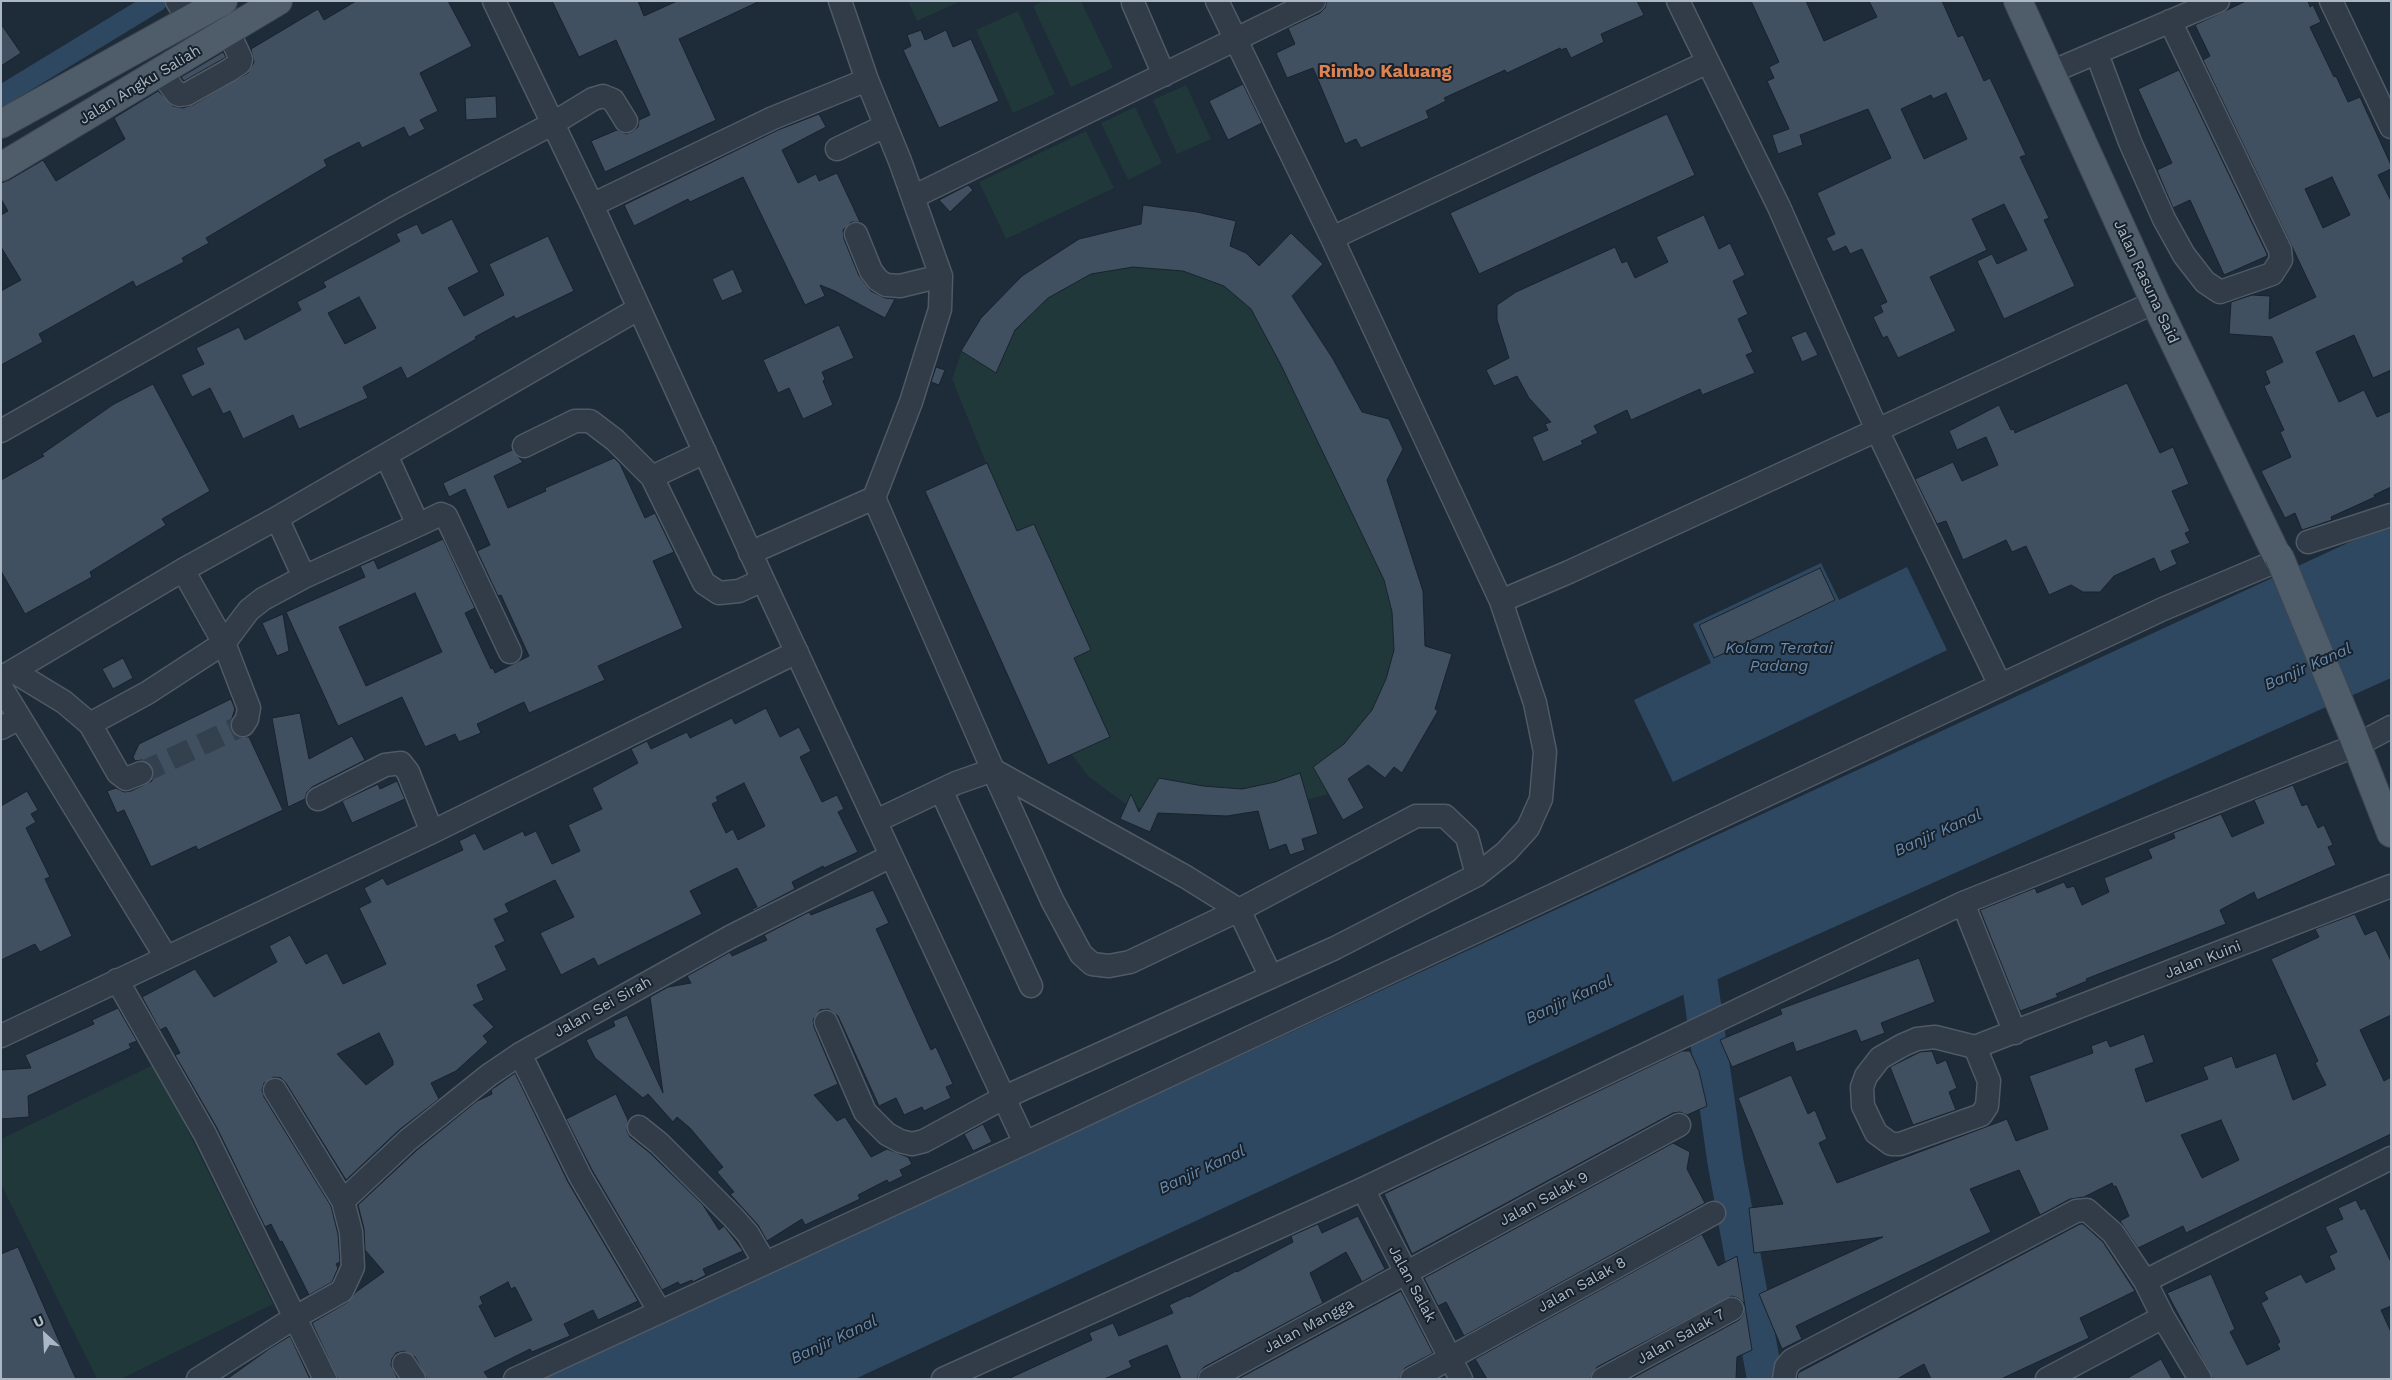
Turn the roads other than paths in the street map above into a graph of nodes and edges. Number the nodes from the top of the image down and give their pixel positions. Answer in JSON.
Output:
{"nodes":[{"id":1,"x":224,"y":1,"type":"edge"},
{"id":2,"x":278,"y":1,"type":"edge"},
{"id":3,"x":494,"y":1,"type":"edge"},
{"id":4,"x":840,"y":1,"type":"edge"},
{"id":5,"x":1217,"y":1,"type":"edge"},
{"id":6,"x":1314,"y":1,"type":"edge"},
{"id":7,"x":1678,"y":1,"type":"edge"},
{"id":8,"x":2018,"y":1,"type":"edge"},
{"id":9,"x":2218,"y":1,"type":"edge"},
{"id":10,"x":2331,"y":1,"type":"edge"},
{"id":11,"x":1133,"y":3,"type":"dead end"},
{"id":12,"x":183,"y":13,"type":"edge"},
{"id":13,"x":2170,"y":21,"type":"junction"},
{"id":14,"x":1235,"y":40,"type":"junction"},
{"id":15,"x":2097,"y":54,"type":"junction"},
{"id":16,"x":1708,"y":62,"type":"junction"},
{"id":17,"x":2051,"y":72,"type":"junction"},
{"id":18,"x":1164,"y":75,"type":"junction"},
{"id":19,"x":866,"y":80,"type":"junction"},
{"id":20,"x":626,"y":121,"type":"dead end"},
{"id":21,"x":1,"y":124,"type":"edge"},
{"id":22,"x":552,"y":124,"type":"junction"},
{"id":23,"x":885,"y":126,"type":"junction"},
{"id":24,"x":2391,"y":128,"type":"edge"},
{"id":25,"x":837,"y":149,"type":"dead end"},
{"id":26,"x":1,"y":167,"type":"edge"},
{"id":27,"x":913,"y":198,"type":"junction"},
{"id":28,"x":592,"y":205,"type":"junction"},
{"id":29,"x":856,"y":234,"type":"dead end"},
{"id":30,"x":1332,"y":238,"type":"junction"},
{"id":31,"x":941,"y":276,"type":"junction"},
{"id":32,"x":2155,"y":302,"type":"junction"},
{"id":33,"x":638,"y":309,"type":"junction"},
{"id":34,"x":1877,"y":430,"type":"junction"},
{"id":35,"x":1,"y":431,"type":"edge"},
{"id":36,"x":524,"y":446,"type":"dead end"},
{"id":37,"x":705,"y":452,"type":"junction"},
{"id":38,"x":386,"y":455,"type":"junction"},
{"id":39,"x":652,"y":477,"type":"junction"},
{"id":40,"x":874,"y":498,"type":"junction"},
{"id":41,"x":2391,"y":515,"type":"edge"},
{"id":42,"x":277,"y":518,"type":"junction"},
{"id":43,"x":418,"y":525,"type":"junction"},
{"id":44,"x":2308,"y":542,"type":"dead end"},
{"id":45,"x":750,"y":553,"type":"junction"},
{"id":46,"x":2279,"y":558,"type":"junction"},
{"id":47,"x":183,"y":570,"type":"junction"},
{"id":48,"x":304,"y":577,"type":"junction"},
{"id":49,"x":763,"y":580,"type":"junction"},
{"id":50,"x":1500,"y":601,"type":"junction"},
{"id":51,"x":224,"y":643,"type":"junction"},
{"id":52,"x":510,"y":652,"type":"dead end"},
{"id":53,"x":797,"y":652,"type":"junction"},
{"id":54,"x":5,"y":679,"type":"edge"},
{"id":55,"x":2000,"y":686,"type":"junction"},
{"id":56,"x":11,"y":723,"type":"edge"},
{"id":57,"x":90,"y":724,"type":"junction"},
{"id":58,"x":243,"y":725,"type":"dead end"},
{"id":59,"x":2391,"y":726,"type":"edge"},
{"id":60,"x":2354,"y":739,"type":"junction"},
{"id":61,"x":993,"y":770,"type":"junction"},
{"id":62,"x":141,"y":773,"type":"tunnel mouth"},
{"id":63,"x":940,"y":790,"type":"junction"},
{"id":64,"x":318,"y":799,"type":"dead end"},
{"id":65,"x":2385,"y":803,"type":"edge"},
{"id":66,"x":876,"y":821,"type":"junction"},
{"id":67,"x":432,"y":832,"type":"junction"},
{"id":68,"x":2391,"y":833,"type":"edge"},
{"id":69,"x":891,"y":856,"type":"junction"},
{"id":70,"x":1477,"y":875,"type":"junction"},
{"id":71,"x":2391,"y":886,"type":"edge"},
{"id":72,"x":1963,"y":903,"type":"junction"},
{"id":73,"x":1239,"y":910,"type":"junction"},
{"id":74,"x":166,"y":957,"type":"junction"},
{"id":75,"x":1271,"y":977,"type":"junction"},
{"id":76,"x":117,"y":980,"type":"junction"},
{"id":77,"x":1031,"y":986,"type":"dead end"},
{"id":78,"x":826,"y":1022,"type":"dead end"},
{"id":79,"x":2015,"y":1033,"type":"junction"},
{"id":80,"x":1,"y":1036,"type":"edge"},
{"id":81,"x":1975,"y":1047,"type":"junction"},
{"id":82,"x":520,"y":1054,"type":"junction"},
{"id":83,"x":275,"y":1090,"type":"dead end"},
{"id":84,"x":1005,"y":1097,"type":"junction"},
{"id":85,"x":1679,"y":1125,"type":"dead end"},
{"id":86,"x":639,"y":1127,"type":"dead end"},
{"id":87,"x":1025,"y":1143,"type":"junction"},
{"id":88,"x":2391,"y":1158,"type":"edge"},
{"id":89,"x":1362,"y":1189,"type":"junction"},
{"id":90,"x":343,"y":1200,"type":"junction"},
{"id":91,"x":1714,"y":1213,"type":"dead end"},
{"id":92,"x":765,"y":1263,"type":"junction"},
{"id":93,"x":1408,"y":1272,"type":"junction"},
{"id":94,"x":2145,"y":1281,"type":"junction"},
{"id":95,"x":1732,"y":1309,"type":"dead end"},
{"id":96,"x":660,"y":1312,"type":"junction"},
{"id":97,"x":2163,"y":1317,"type":"junction"},
{"id":98,"x":294,"y":1318,"type":"junction"},
{"id":99,"x":1451,"y":1358,"type":"junction"},
{"id":100,"x":198,"y":1379,"type":"edge"},
{"id":101,"x":325,"y":1379,"type":"edge"},
{"id":102,"x":514,"y":1379,"type":"edge"},
{"id":103,"x":943,"y":1379,"type":"edge"},
{"id":104,"x":1210,"y":1379,"type":"edge"},
{"id":105,"x":1412,"y":1379,"type":"edge"},
{"id":106,"x":1461,"y":1379,"type":"edge"},
{"id":107,"x":1603,"y":1379,"type":"edge"},
{"id":108,"x":1784,"y":1379,"type":"edge"},
{"id":109,"x":2046,"y":1379,"type":"edge"},
{"id":110,"x":2200,"y":1379,"type":"edge"}],
"edges":[{"from":1,"to":12,"type":"main road","name":"Jalan Angku Saliah"},
{"from":2,"to":26,"type":"main road","name":"Jalan Angku Saliah"},
{"from":3,"to":22,"type":"street"},
{"from":4,"to":19,"type":"street"},
{"from":5,"to":14,"type":"street"},
{"from":6,"to":14,"type":"street"},
{"from":7,"to":16,"type":"street"},
{"from":8,"to":17,"type":"main road","name":"Jalan Rasuna Said"},
{"from":9,"to":13,"type":"street"},
{"from":10,"to":24,"type":"street"},
{"from":11,"to":18,"type":"street"},
{"from":12,"to":21,"type":"main road","name":"Jalan Angku Saliah"},
{"from":13,"to":15,"type":"street"},
{"from":13,"to":15,"type":"street"},
{"from":14,"to":18,"type":"street"},
{"from":14,"to":30,"type":"street"},
{"from":15,"to":17,"type":"street"},
{"from":16,"to":30,"type":"street"},
{"from":16,"to":34,"type":"street"},
{"from":17,"to":32,"type":"main road","name":"Jalan Rasuna Said"},
{"from":18,"to":27,"type":"street"},
{"from":19,"to":23,"type":"street"},
{"from":19,"to":28,"type":"street"},
{"from":20,"to":22,"type":"street"},
{"from":22,"to":28,"type":"street"},
{"from":22,"to":35,"type":"street"},
{"from":23,"to":25,"type":"street"},
{"from":23,"to":27,"type":"street"},
{"from":27,"to":31,"type":"street"},
{"from":28,"to":33,"type":"street"},
{"from":29,"to":31,"type":"street"},
{"from":30,"to":50,"type":"street"},
{"from":31,"to":40,"type":"street"},
{"from":32,"to":34,"type":"street"},
{"from":32,"to":46,"type":"main road","name":"Jalan Rasuna Said"},
{"from":33,"to":37,"type":"street"},
{"from":33,"to":38,"type":"street"},
{"from":34,"to":50,"type":"street"},
{"from":34,"to":55,"type":"street"},
{"from":36,"to":39,"type":"street"},
{"from":37,"to":39,"type":"street"},
{"from":37,"to":45,"type":"street"},
{"from":38,"to":42,"type":"street"},
{"from":38,"to":43,"type":"street"},
{"from":39,"to":49,"type":"street"},
{"from":40,"to":45,"type":"street"},
{"from":40,"to":61,"type":"street"},
{"from":41,"to":44,"type":"street"},
{"from":42,"to":47,"type":"street"},
{"from":42,"to":48,"type":"street"},
{"from":43,"to":48,"type":"street"},
{"from":43,"to":52,"type":"street"},
{"from":45,"to":49,"type":"street"},
{"from":46,"to":55,"type":"street"},
{"from":46,"to":60,"type":"main road","name":"Jalan Rasuna Said","bridge":true},
{"from":47,"to":51,"type":"street"},
{"from":47,"to":54,"type":"street"},
{"from":48,"to":51,"type":"street"},
{"from":49,"to":53,"type":"street"},
{"from":50,"to":70,"type":"street"},
{"from":51,"to":57,"type":"street"},
{"from":51,"to":58,"type":"street"},
{"from":53,"to":66,"type":"street"},
{"from":53,"to":67,"type":"street"},
{"from":54,"to":56,"type":"street"},
{"from":54,"to":57,"type":"street"},
{"from":55,"to":87,"type":"street"},
{"from":56,"to":74,"type":"street"},
{"from":57,"to":62,"type":"street"},
{"from":59,"to":60,"type":"street"},
{"from":60,"to":65,"type":"main road","name":"Jalan Rasuna Said"},
{"from":60,"to":72,"type":"street"},
{"from":61,"to":63,"type":"street"},
{"from":61,"to":73,"type":"street"},
{"from":61,"to":73,"type":"street"},
{"from":63,"to":66,"type":"street"},
{"from":63,"to":77,"type":"street"},
{"from":64,"to":67,"type":"street"},
{"from":65,"to":68,"type":"main road","name":"Jalan Rasuna Said"},
{"from":66,"to":69,"type":"street"},
{"from":67,"to":74,"type":"street"},
{"from":69,"to":82,"type":"street","name":"Jalan Sei Sirah"},
{"from":69,"to":84,"type":"street"},
{"from":70,"to":73,"type":"street"},
{"from":70,"to":75,"type":"street"},
{"from":71,"to":79,"type":"street","name":"Jalan Kuini"},
{"from":72,"to":79,"type":"street"},
{"from":72,"to":89,"type":"street"},
{"from":73,"to":75,"type":"street"},
{"from":74,"to":76,"type":"street"},
{"from":75,"to":84,"type":"street"},
{"from":76,"to":80,"type":"street"},
{"from":76,"to":98,"type":"street"},
{"from":78,"to":84,"type":"street"},
{"from":79,"to":81,"type":"street","name":"Jalan Kuini"},
{"from":81,"to":81,"type":"street"},
{"from":82,"to":90,"type":"street","name":"Jalan Sei Sirah"},
{"from":82,"to":96,"type":"street"},
{"from":83,"to":90,"type":"street"},
{"from":84,"to":87,"type":"street"},
{"from":85,"to":93,"type":"street","name":"Jalan Salak 9"},
{"from":86,"to":92,"type":"street"},
{"from":87,"to":92,"type":"street"},
{"from":88,"to":94,"type":"street"},
{"from":89,"to":93,"type":"street","name":"Jalan Salak"},
{"from":89,"to":103,"type":"street"},
{"from":90,"to":98,"type":"street"},
{"from":91,"to":99,"type":"street","name":"Jalan Salak 8"},
{"from":92,"to":96,"type":"street"},
{"from":93,"to":99,"type":"street","name":"Jalan Salak"},
{"from":93,"to":104,"type":"street","name":"Jalan Mangga"},
{"from":94,"to":97,"type":"street"},
{"from":94,"to":108,"type":"street"},
{"from":95,"to":107,"type":"street","name":"Jalan Salak 7"},
{"from":96,"to":102,"type":"street"},
{"from":97,"to":109,"type":"street"},
{"from":97,"to":110,"type":"street"},
{"from":98,"to":100,"type":"street"},
{"from":98,"to":101,"type":"street"},
{"from":99,"to":105,"type":"street","name":"Jalan Salak 8"},
{"from":99,"to":106,"type":"street","name":"Jalan Salak"}]}
